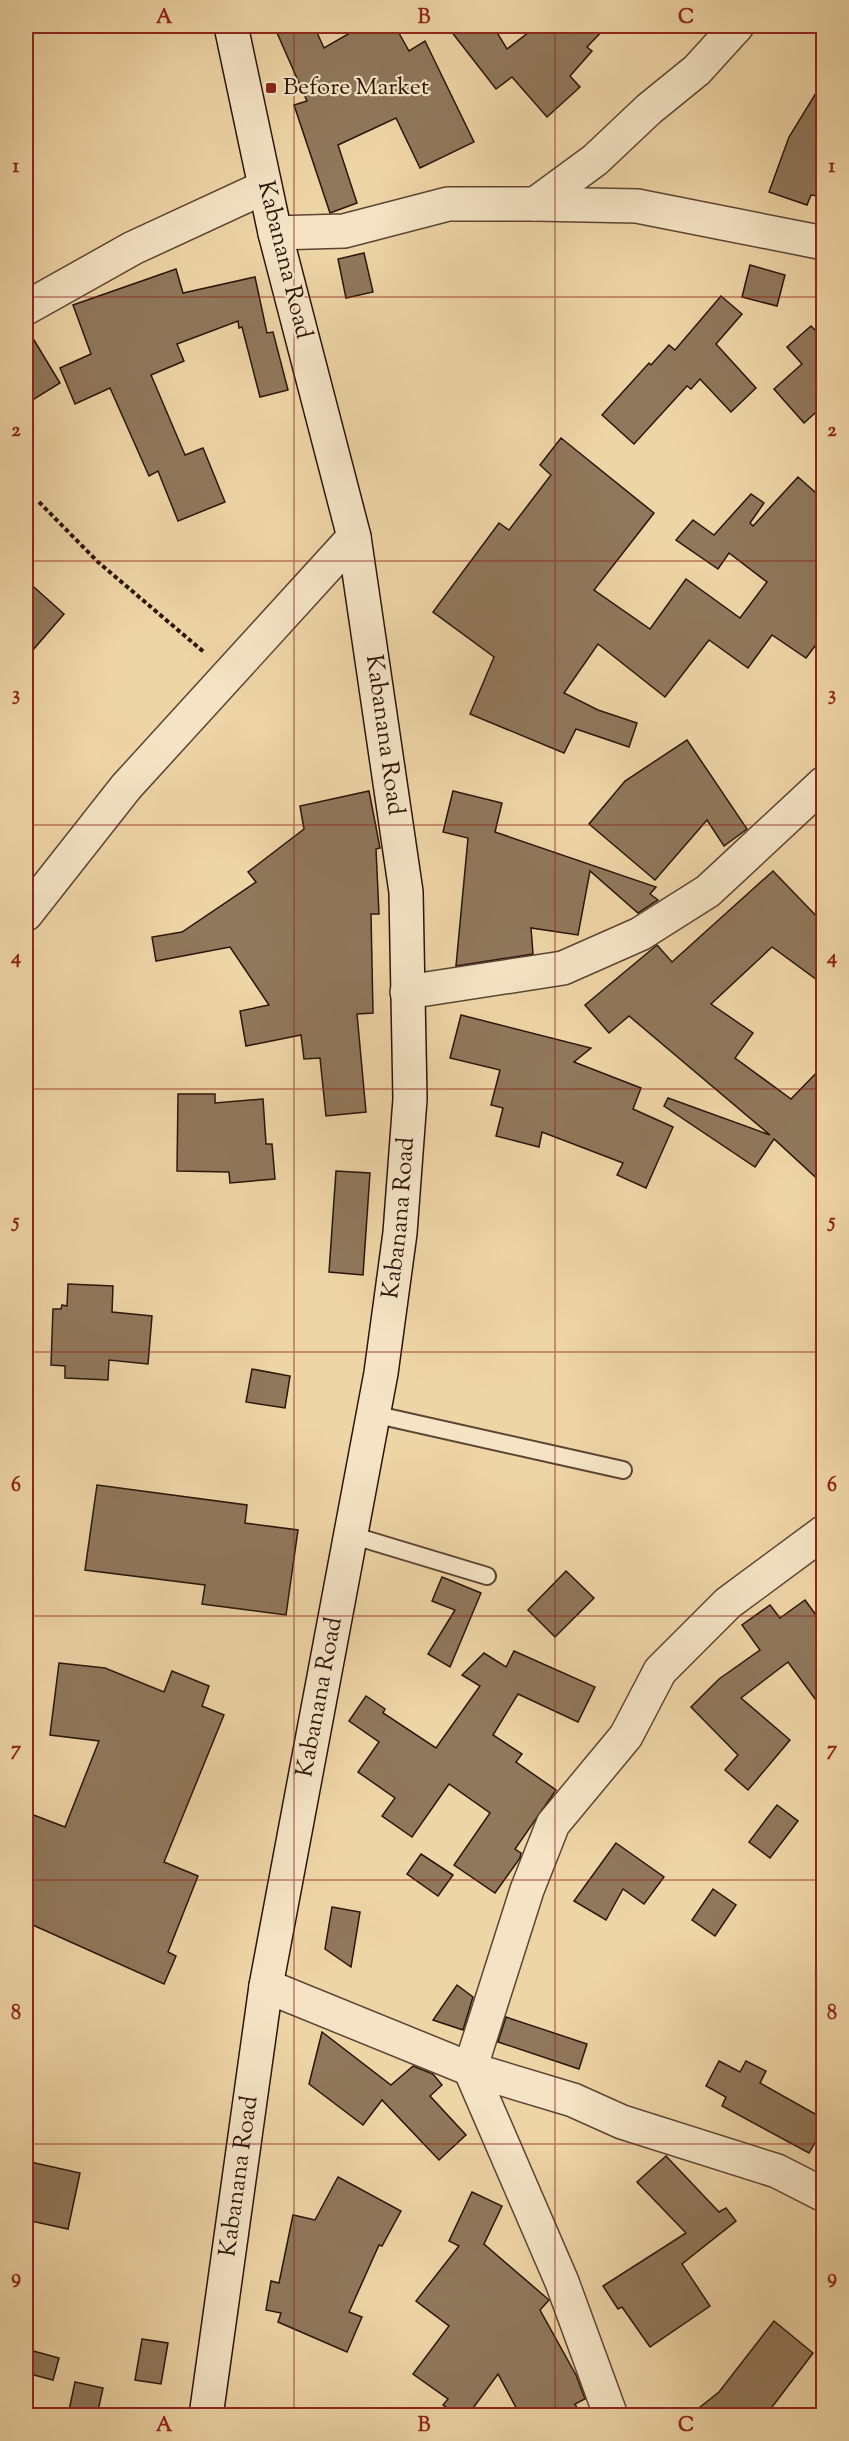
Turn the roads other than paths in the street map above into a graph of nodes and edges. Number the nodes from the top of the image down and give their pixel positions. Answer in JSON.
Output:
{"nodes":[{"id":1,"x":231,"y":26,"type":"edge"},
{"id":2,"x":737,"y":26,"type":"edge"},
{"id":3,"x":265,"y":187,"type":"junction"},
{"id":4,"x":535,"y":204,"type":"junction"},
{"id":5,"x":275,"y":233,"type":"junction"},
{"id":6,"x":824,"y":243,"type":"edge"},
{"id":7,"x":26,"y":308,"type":"edge"},
{"id":8,"x":354,"y":537,"type":"junction"},
{"id":9,"x":824,"y":783,"type":"edge"},
{"id":10,"x":26,"y":914,"type":"edge"},
{"id":11,"x":407,"y":992,"type":"junction"},
{"id":12,"x":374,"y":1414,"type":"junction"},
{"id":13,"x":623,"y":1470,"type":"dead end"},
{"id":14,"x":824,"y":1532,"type":"edge"},
{"id":15,"x":351,"y":1535,"type":"junction"},
{"id":16,"x":487,"y":1576,"type":"dead end"},
{"id":17,"x":266,"y":1986,"type":"junction"},
{"id":18,"x":470,"y":2069,"type":"junction"},
{"id":19,"x":824,"y":2195,"type":"edge"},
{"id":20,"x":206,"y":2415,"type":"edge"},
{"id":21,"x":611,"y":2415,"type":"edge"}],
"edges":[{"from":1,"to":3,"type":"street","name":"Kabanana Road"},
{"from":2,"to":4,"type":"street"},
{"from":3,"to":5,"type":"street","name":"Kabanana Road"},
{"from":3,"to":7,"type":"street"},
{"from":4,"to":5,"type":"street"},
{"from":4,"to":6,"type":"street"},
{"from":5,"to":8,"type":"street","name":"Kabanana Road"},
{"from":8,"to":10,"type":"street"},
{"from":8,"to":11,"type":"street","name":"Kabanana Road"},
{"from":9,"to":11,"type":"street"},
{"from":11,"to":12,"type":"street","name":"Kabanana Road"},
{"from":12,"to":13,"type":"lane"},
{"from":12,"to":15,"type":"street","name":"Kabanana Road"},
{"from":14,"to":18,"type":"street"},
{"from":15,"to":16,"type":"lane"},
{"from":15,"to":17,"type":"street","name":"Kabanana Road"},
{"from":17,"to":18,"type":"street"},
{"from":17,"to":20,"type":"street","name":"Kabanana Road"},
{"from":18,"to":19,"type":"street"},
{"from":18,"to":21,"type":"street"}]}
